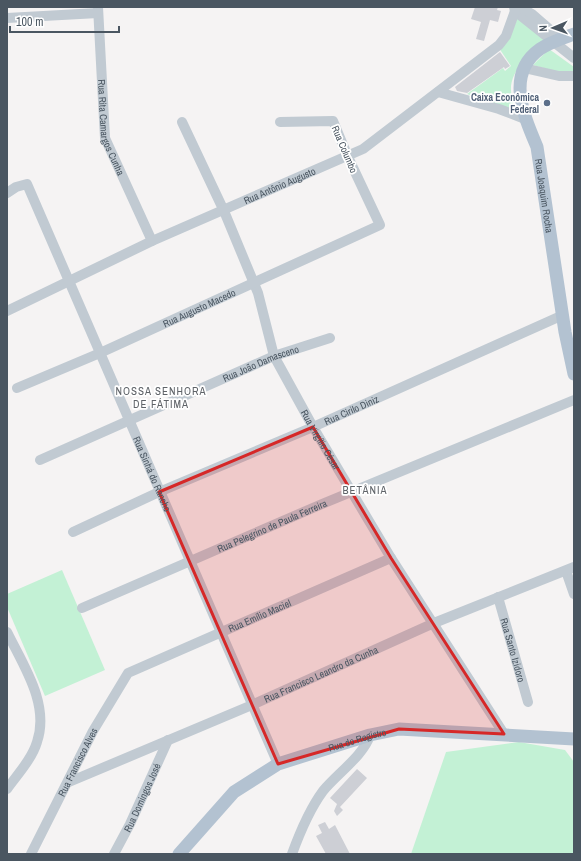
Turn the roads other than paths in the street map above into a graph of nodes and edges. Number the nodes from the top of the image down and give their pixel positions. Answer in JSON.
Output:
{"nodes":[{"id":1,"x":516,"y":8,"type":"edge"},
{"id":2,"x":98,"y":10,"type":"edge"},
{"id":3,"x":7,"y":18,"type":"edge"},
{"id":4,"x":574,"y":34,"type":"edge"},
{"id":5,"x":558,"y":40,"type":"junction"},
{"id":6,"x":574,"y":58,"type":"edge"},
{"id":7,"x":524,"y":68,"type":"junction"},
{"id":8,"x":574,"y":76,"type":"edge"},
{"id":9,"x":438,"y":92,"type":"junction"},
{"id":10,"x":516,"y":110,"type":"junction"},
{"id":11,"x":182,"y":122,"type":"dead end"},
{"id":12,"x":280,"y":122,"type":"dead end"},
{"id":13,"x":348,"y":156,"type":"junction"},
{"id":14,"x":7,"y":193,"type":"edge"},
{"id":15,"x":224,"y":211,"type":"junction"},
{"id":16,"x":380,"y":225,"type":"joint"},
{"id":17,"x":152,"y":241,"type":"junction"},
{"id":18,"x":69,"y":280,"type":"junction"},
{"id":19,"x":254,"y":284,"type":"junction"},
{"id":20,"x":7,"y":311,"type":"edge"},
{"id":21,"x":563,"y":315,"type":"junction"},
{"id":22,"x":330,"y":338,"type":"dead end"},
{"id":23,"x":100,"y":353,"type":"junction"},
{"id":24,"x":274,"y":356,"type":"junction"},
{"id":25,"x":574,"y":374,"type":"edge"},
{"id":26,"x":17,"y":388,"type":"dead end"},
{"id":27,"x":574,"y":400,"type":"edge"},
{"id":28,"x":128,"y":422,"type":"junction"},
{"id":29,"x":313,"y":427,"type":"junction"},
{"id":30,"x":40,"y":460,"type":"dead end"},
{"id":31,"x":159,"y":492,"type":"junction"},
{"id":32,"x":354,"y":492,"type":"junction"},
{"id":33,"x":72,"y":532,"type":"dead end"},
{"id":34,"x":391,"y":558,"type":"junction"},
{"id":35,"x":190,"y":562,"type":"junction"},
{"id":36,"x":570,"y":569,"type":"edge"},
{"id":37,"x":574,"y":594,"type":"edge"},
{"id":38,"x":498,"y":597,"type":"junction"},
{"id":39,"x":82,"y":608,"type":"dead end"},
{"id":40,"x":434,"y":623,"type":"junction"},
{"id":41,"x":7,"y":632,"type":"edge"},
{"id":42,"x":221,"y":633,"type":"junction"},
{"id":43,"x":128,"y":673,"type":"joint"},
{"id":44,"x":528,"y":702,"type":"dead end"},
{"id":45,"x":252,"y":705,"type":"junction"},
{"id":46,"x":504,"y":734,"type":"junction"},
{"id":47,"x":370,"y":735,"type":"junction"},
{"id":48,"x":574,"y":739,"type":"edge"},
{"id":49,"x":168,"y":740,"type":"junction"},
{"id":50,"x":278,"y":764,"type":"junction"},
{"id":51,"x":68,"y":782,"type":"junction"},
{"id":52,"x":7,"y":789,"type":"edge"},
{"id":53,"x":31,"y":854,"type":"edge"},
{"id":54,"x":114,"y":854,"type":"edge"},
{"id":55,"x":179,"y":854,"type":"edge"},
{"id":56,"x":292,"y":854,"type":"edge"}],
"edges":[{"from":1,"to":5,"type":"street"},
{"from":1,"to":9,"type":"street","name":"Rua Antônio Augusto"},
{"from":2,"to":3,"type":"street"},
{"from":2,"to":17,"type":"street","name":"Rua Rita Camargos Cunha"},
{"from":4,"to":5,"type":"main road"},
{"from":5,"to":6,"type":"street"},
{"from":5,"to":7,"type":"main road"},
{"from":7,"to":8,"type":"street"},
{"from":7,"to":10,"type":"main road","name":"Rua Joaquim Rocha"},
{"from":9,"to":10,"type":"street"},
{"from":9,"to":13,"type":"street","name":"Rua Antônio Augusto"},
{"from":10,"to":21,"type":"main road","name":"Rua Joaquim Rocha"},
{"from":11,"to":15,"type":"street","name":"Rua Virgílio César"},
{"from":12,"to":13,"type":"street","name":"Rua Columbo"},
{"from":13,"to":15,"type":"street","name":"Rua Antônio Augusto"},
{"from":13,"to":16,"type":"street","name":"Rua Columbo"},
{"from":14,"to":18,"type":"street","name":"Rua Sinhá do Rancho"},
{"from":15,"to":17,"type":"street","name":"Rua Antônio Augusto"},
{"from":15,"to":19,"type":"street","name":"Rua Virgílio César"},
{"from":16,"to":19,"type":"street","name":"Rua Augusto Macedo"},
{"from":17,"to":18,"type":"street","name":"Rua Antônio Augusto"},
{"from":18,"to":20,"type":"street","name":"Rua Antônio Augusto"},
{"from":18,"to":23,"type":"street","name":"Rua Sinhá do Rancho"},
{"from":19,"to":23,"type":"street","name":"Rua Augusto Macedo"},
{"from":19,"to":24,"type":"street","name":"Rua Virgílio César"},
{"from":21,"to":25,"type":"main road","name":"Rua Joaquim Rocha"},
{"from":21,"to":29,"type":"street","name":"Rua Cirilo Diniz"},
{"from":22,"to":24,"type":"street","name":"Rua João Damasceno"},
{"from":23,"to":26,"type":"street","name":"Rua Augusto Macedo"},
{"from":23,"to":28,"type":"street","name":"Rua Sinhá do Rancho"},
{"from":24,"to":28,"type":"street","name":"Rua João Damasceno"},
{"from":24,"to":29,"type":"street","name":"Rua Virgílio César"},
{"from":27,"to":32,"type":"street","name":"Rua Pelegrino de Paula Ferreira"},
{"from":28,"to":30,"type":"street","name":"Rua João Damasceno"},
{"from":28,"to":31,"type":"street","name":"Rua Sinhá do Rancho"},
{"from":29,"to":31,"type":"street","name":"Rua Cirilo Diniz"},
{"from":29,"to":32,"type":"street","name":"Rua Virgílio César"},
{"from":31,"to":33,"type":"street","name":"Rua Cirilo Diniz"},
{"from":31,"to":35,"type":"street","name":"Rua Sinhá do Rancho"},
{"from":32,"to":34,"type":"street","name":"Rua Virgílio César"},
{"from":32,"to":35,"type":"street","name":"Rua Pelegrino de Paula Ferreira"},
{"from":34,"to":40,"type":"street","name":"Rua Virgílio César"},
{"from":34,"to":42,"type":"street","name":"Rua Emílio Maciel"},
{"from":35,"to":39,"type":"street","name":"Rua Pelegrino de Paula Ferreira"},
{"from":35,"to":42,"type":"street","name":"Rua Sinhá do Rancho"},
{"from":36,"to":37,"type":"street"},
{"from":36,"to":38,"type":"street","name":"Rua Francisco Leandro da Cunha"},
{"from":38,"to":40,"type":"street","name":"Rua Francisco Leandro da Cunha"},
{"from":38,"to":44,"type":"street","name":"Rua Santo Izidoro"},
{"from":40,"to":45,"type":"street","name":"Rua Francisco Leandro da Cunha"},
{"from":40,"to":46,"type":"street","name":"Rua Virgílio César"},
{"from":41,"to":52,"type":"street"},
{"from":42,"to":43,"type":"street","name":"Rua Emílio Maciel"},
{"from":42,"to":45,"type":"street","name":"Rua Sinhá do Rancho"},
{"from":43,"to":51,"type":"street","name":"Rua Francisco Alves"},
{"from":45,"to":49,"type":"street","name":"Rua Francisco Leandro da Cunha"},
{"from":45,"to":50,"type":"street","name":"Rua Sinhá do Rancho"},
{"from":46,"to":47,"type":"main road","name":"Rua do Registro"},
{"from":46,"to":48,"type":"main road","name":"Rua do Registro"},
{"from":47,"to":50,"type":"main road","name":"Rua do Registro"},
{"from":47,"to":56,"type":"street"},
{"from":49,"to":51,"type":"street","name":"Rua Francisco Leandro da Cunha"},
{"from":49,"to":54,"type":"street","name":"Rua Domingos José"},
{"from":50,"to":55,"type":"main road","name":"Rua do Registro"},
{"from":51,"to":53,"type":"street","name":"Rua Francisco Alves"}]}
